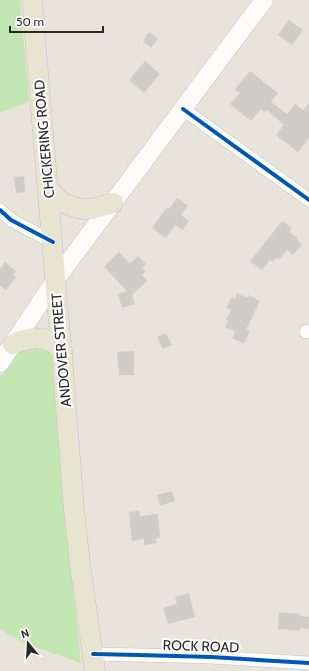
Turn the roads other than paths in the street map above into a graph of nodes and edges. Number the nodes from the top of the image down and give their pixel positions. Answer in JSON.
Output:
{"nodes":[{"id":1,"x":32,"y":0,"type":"edge"},
{"id":2,"x":264,"y":0,"type":"edge"},
{"id":3,"x":183,"y":108,"type":"junction"},
{"id":4,"x":48,"y":188,"type":"junction"},
{"id":5,"x":309,"y":200,"type":"edge"},
{"id":6,"x":113,"y":203,"type":"junction"},
{"id":7,"x":0,"y":210,"type":"edge"},
{"id":8,"x":52,"y":242,"type":"junction"},
{"id":9,"x":56,"y":279,"type":"junction"},
{"id":10,"x":13,"y":344,"type":"junction"},
{"id":11,"x":62,"y":350,"type":"junction"},
{"id":12,"x":0,"y":363,"type":"edge"},
{"id":13,"x":94,"y":663,"type":"edge"},
{"id":14,"x":309,"y":663,"type":"edge"}],
"edges":[{"from":1,"to":4,"type":"main road","name":"CHICKERING ROAD"},
{"from":2,"to":3,"type":"main road","name":"ANDOVER STREET"},
{"from":3,"to":5,"type":"street"},
{"from":3,"to":6,"type":"main road","name":"ANDOVER STREET"},
{"from":4,"to":6,"type":"main road"},
{"from":4,"to":8,"type":"main road","name":"CHICKERING ROAD"},
{"from":6,"to":9,"type":"main road","name":"ANDOVER STREET"},
{"from":7,"to":8,"type":"street"},
{"from":8,"to":9,"type":"main road","name":"CHICKERING ROAD"},
{"from":9,"to":10,"type":"main road"},
{"from":9,"to":11,"type":"main road","name":"ANDOVER STREET"},
{"from":10,"to":11,"type":"main road"},
{"from":10,"to":12,"type":"main road"},
{"from":11,"to":13,"type":"main road","name":"ANDOVER STREET"},
{"from":13,"to":14,"type":"street","name":"ROCK ROAD"}]}
